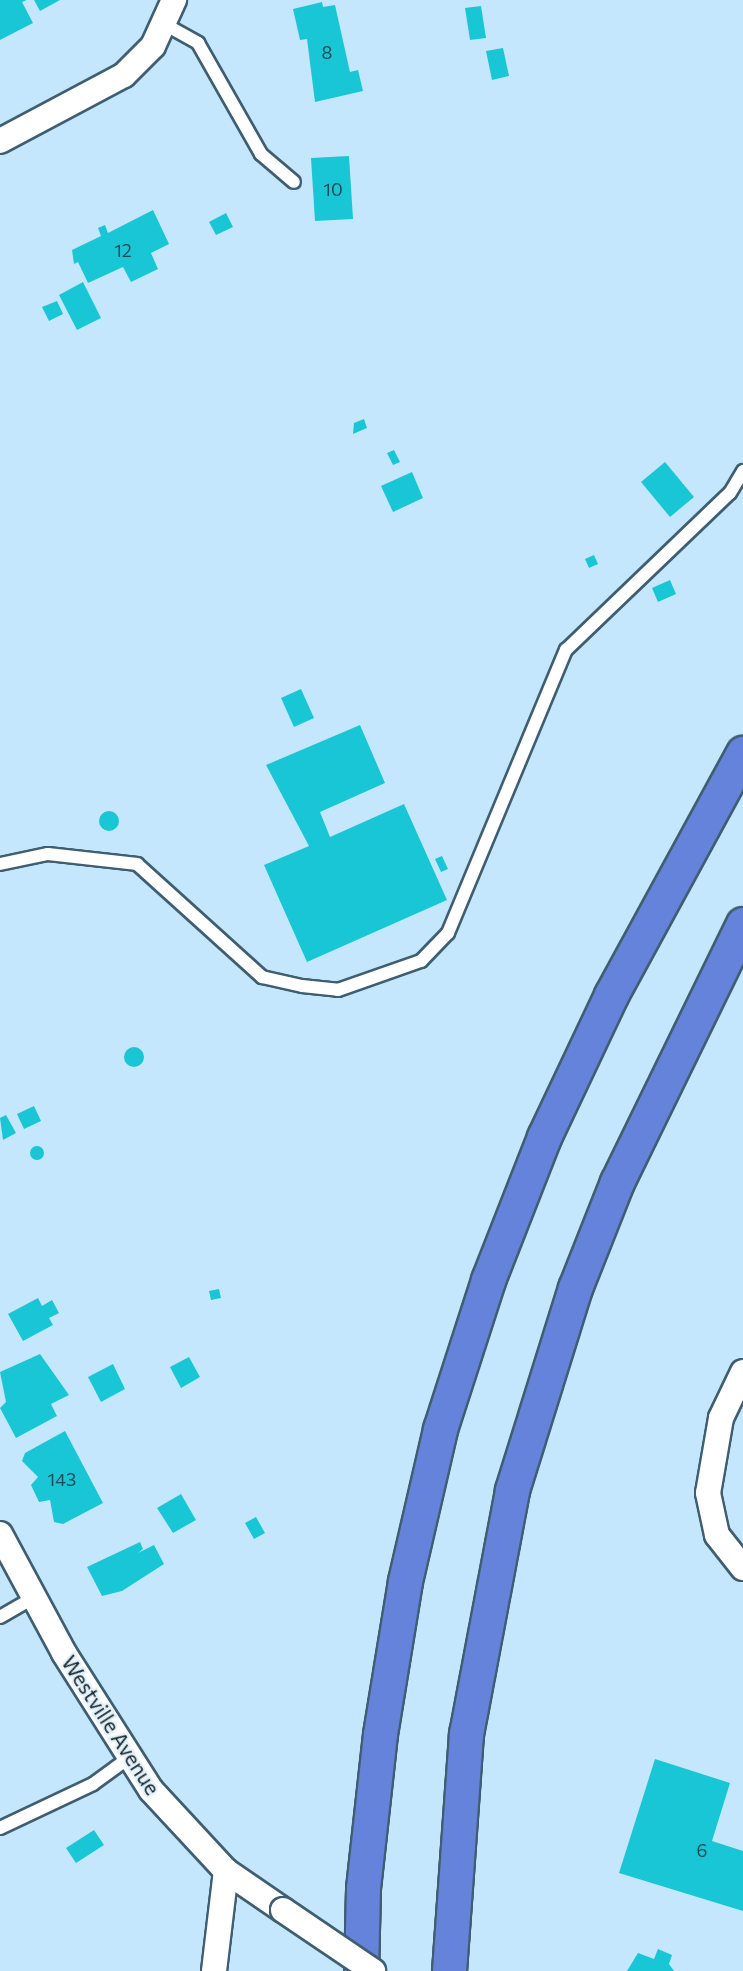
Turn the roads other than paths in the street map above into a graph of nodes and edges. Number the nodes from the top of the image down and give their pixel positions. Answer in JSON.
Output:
{"nodes":[{"id":1,"x":174,"y":0,"type":"edge"},
{"id":2,"x":166,"y":25,"type":"junction"},
{"id":3,"x":0,"y":141,"type":"edge"},
{"id":4,"x":294,"y":182,"type":"dead end"},
{"id":5,"x":743,"y":471,"type":"edge"},
{"id":6,"x":743,"y":753,"type":"edge"},
{"id":7,"x":0,"y":864,"type":"edge"},
{"id":8,"x":743,"y":924,"type":"edge"},
{"id":9,"x":743,"y":1372,"type":"edge"},
{"id":10,"x":0,"y":1534,"type":"edge"},
{"id":11,"x":743,"y":1568,"type":"edge"},
{"id":12,"x":34,"y":1597,"type":"junction"},
{"id":13,"x":0,"y":1617,"type":"edge"},
{"id":14,"x":130,"y":1757,"type":"junction"},
{"id":15,"x":0,"y":1828,"type":"edge"},
{"id":16,"x":226,"y":1871,"type":"junction"},
{"id":17,"x":214,"y":1971,"type":"edge"},
{"id":18,"x":361,"y":1971,"type":"edge"},
{"id":19,"x":373,"y":1971,"type":"edge"},
{"id":20,"x":449,"y":1971,"type":"edge"}],
"edges":[{"from":1,"to":2,"type":"street"},
{"from":2,"to":3,"type":"street"},
{"from":2,"to":4,"type":"lane"},
{"from":5,"to":7,"type":"lane"},
{"from":6,"to":18,"type":"highway"},
{"from":8,"to":20,"type":"highway"},
{"from":9,"to":11,"type":"street"},
{"from":10,"to":12,"type":"street","name":"Westville Avenue"},
{"from":12,"to":13,"type":"lane"},
{"from":12,"to":14,"type":"street","name":"Westville Avenue"},
{"from":14,"to":15,"type":"lane"},
{"from":14,"to":16,"type":"street","name":"Westville Avenue"},
{"from":16,"to":17,"type":"street"},
{"from":16,"to":19,"type":"street","name":"Westville Avenue","bridge":true}]}
